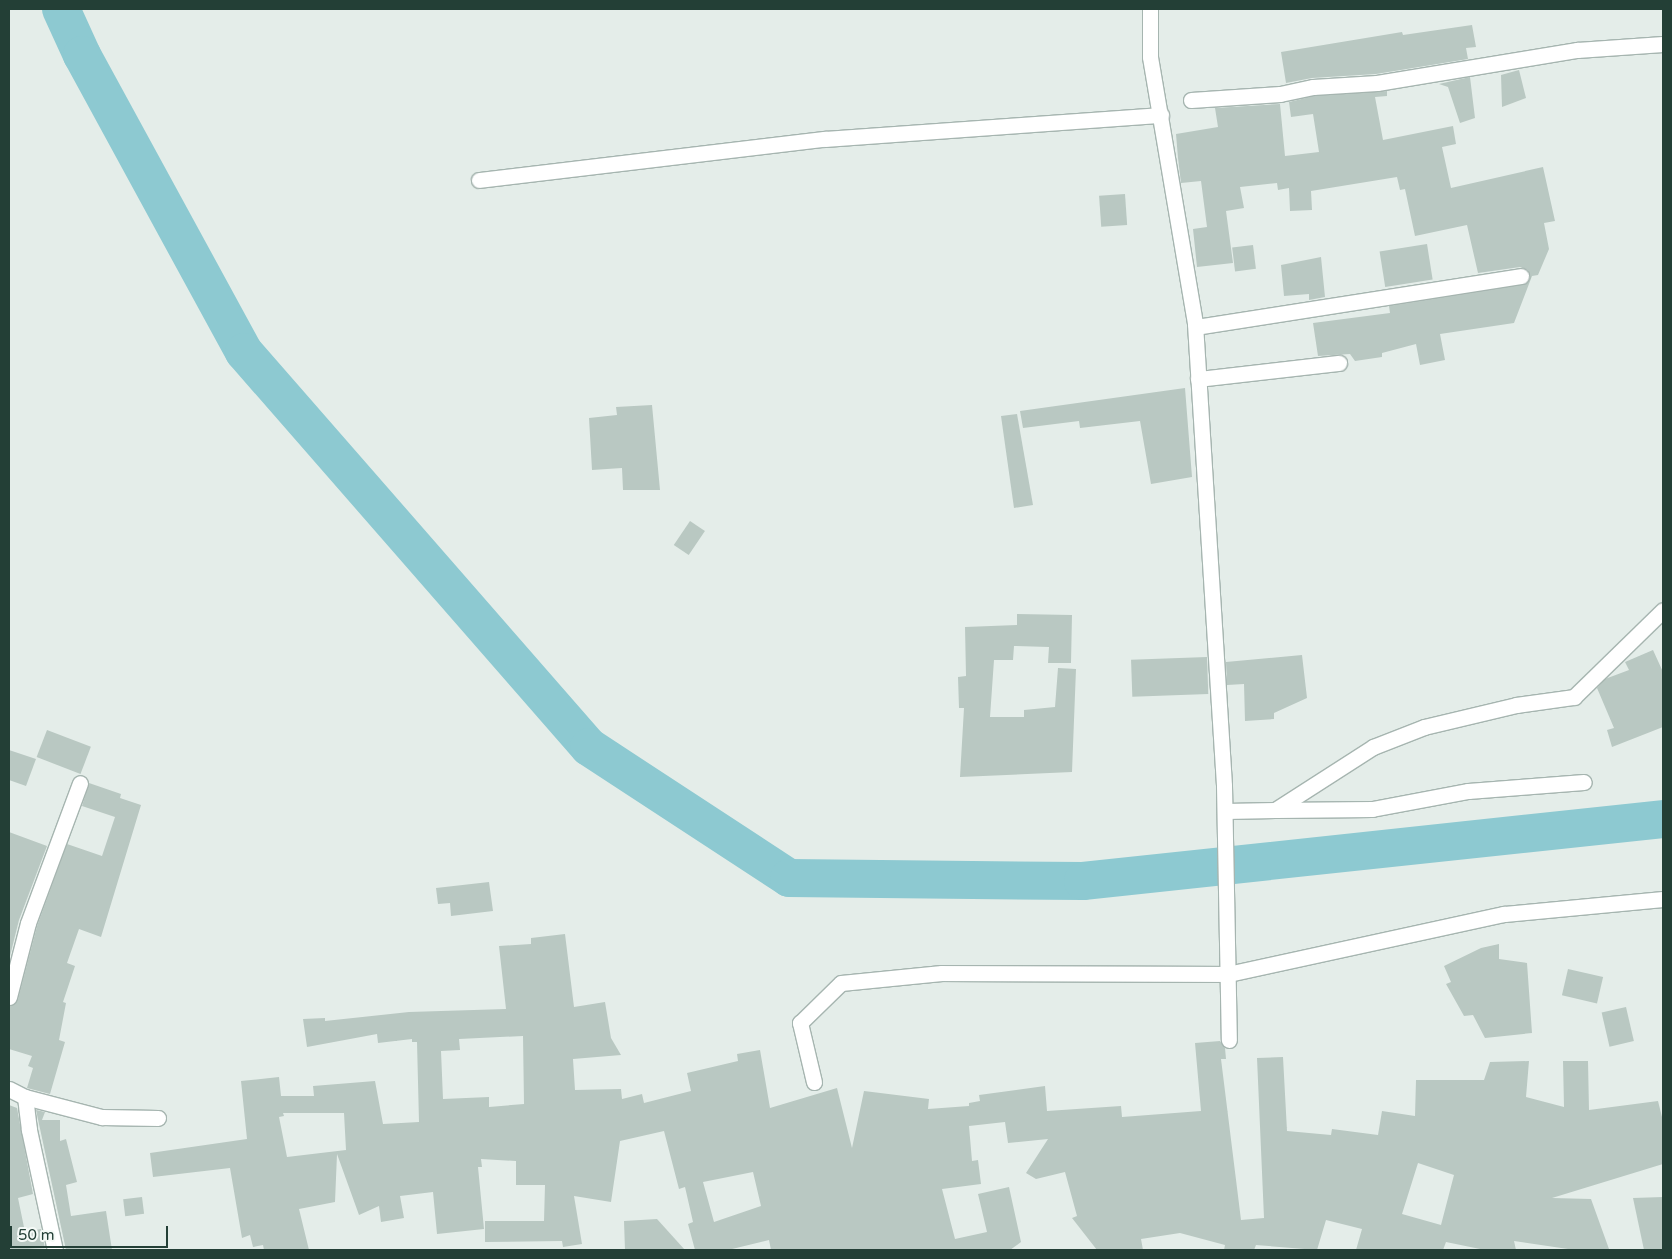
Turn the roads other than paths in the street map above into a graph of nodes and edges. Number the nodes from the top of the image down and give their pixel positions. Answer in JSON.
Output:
{"nodes":[{"id":1,"x":1150,"y":9,"type":"edge"},
{"id":2,"x":1663,"y":44,"type":"edge"},
{"id":3,"x":1191,"y":100,"type":"dead end"},
{"id":4,"x":1161,"y":115,"type":"junction"},
{"id":5,"x":479,"y":180,"type":"dead end"},
{"id":6,"x":1521,"y":276,"type":"dead end"},
{"id":7,"x":1196,"y":327,"type":"junction"},
{"id":8,"x":1339,"y":364,"type":"dead end"},
{"id":9,"x":1198,"y":379,"type":"junction"},
{"id":10,"x":1663,"y":610,"type":"edge"},
{"id":11,"x":1584,"y":782,"type":"dead end"},
{"id":12,"x":80,"y":783,"type":"dead end"},
{"id":13,"x":1275,"y":810,"type":"junction"},
{"id":14,"x":1225,"y":811,"type":"junction"},
{"id":15,"x":1663,"y":899,"type":"edge"},
{"id":16,"x":1228,"y":974,"type":"junction"},
{"id":17,"x":9,"y":997,"type":"edge"},
{"id":18,"x":1228,"y":1040,"type":"dead end"},
{"id":19,"x":814,"y":1082,"type":"dead end"},
{"id":20,"x":9,"y":1089,"type":"edge"},
{"id":21,"x":26,"y":1097,"type":"junction"},
{"id":22,"x":158,"y":1118,"type":"dead end"},
{"id":23,"x":54,"y":1250,"type":"edge"}],
"edges":[{"from":1,"to":4,"type":"street"},
{"from":2,"to":3,"type":"street"},
{"from":4,"to":5,"type":"street"},
{"from":4,"to":7,"type":"street"},
{"from":6,"to":7,"type":"street"},
{"from":7,"to":9,"type":"street"},
{"from":8,"to":9,"type":"street"},
{"from":9,"to":14,"type":"street"},
{"from":10,"to":13,"type":"street"},
{"from":11,"to":13,"type":"street"},
{"from":12,"to":17,"type":"street"},
{"from":13,"to":14,"type":"street"},
{"from":14,"to":16,"type":"street"},
{"from":15,"to":16,"type":"street"},
{"from":16,"to":18,"type":"street"},
{"from":16,"to":19,"type":"street"},
{"from":20,"to":21,"type":"street"},
{"from":21,"to":22,"type":"street"},
{"from":21,"to":23,"type":"street"}]}
